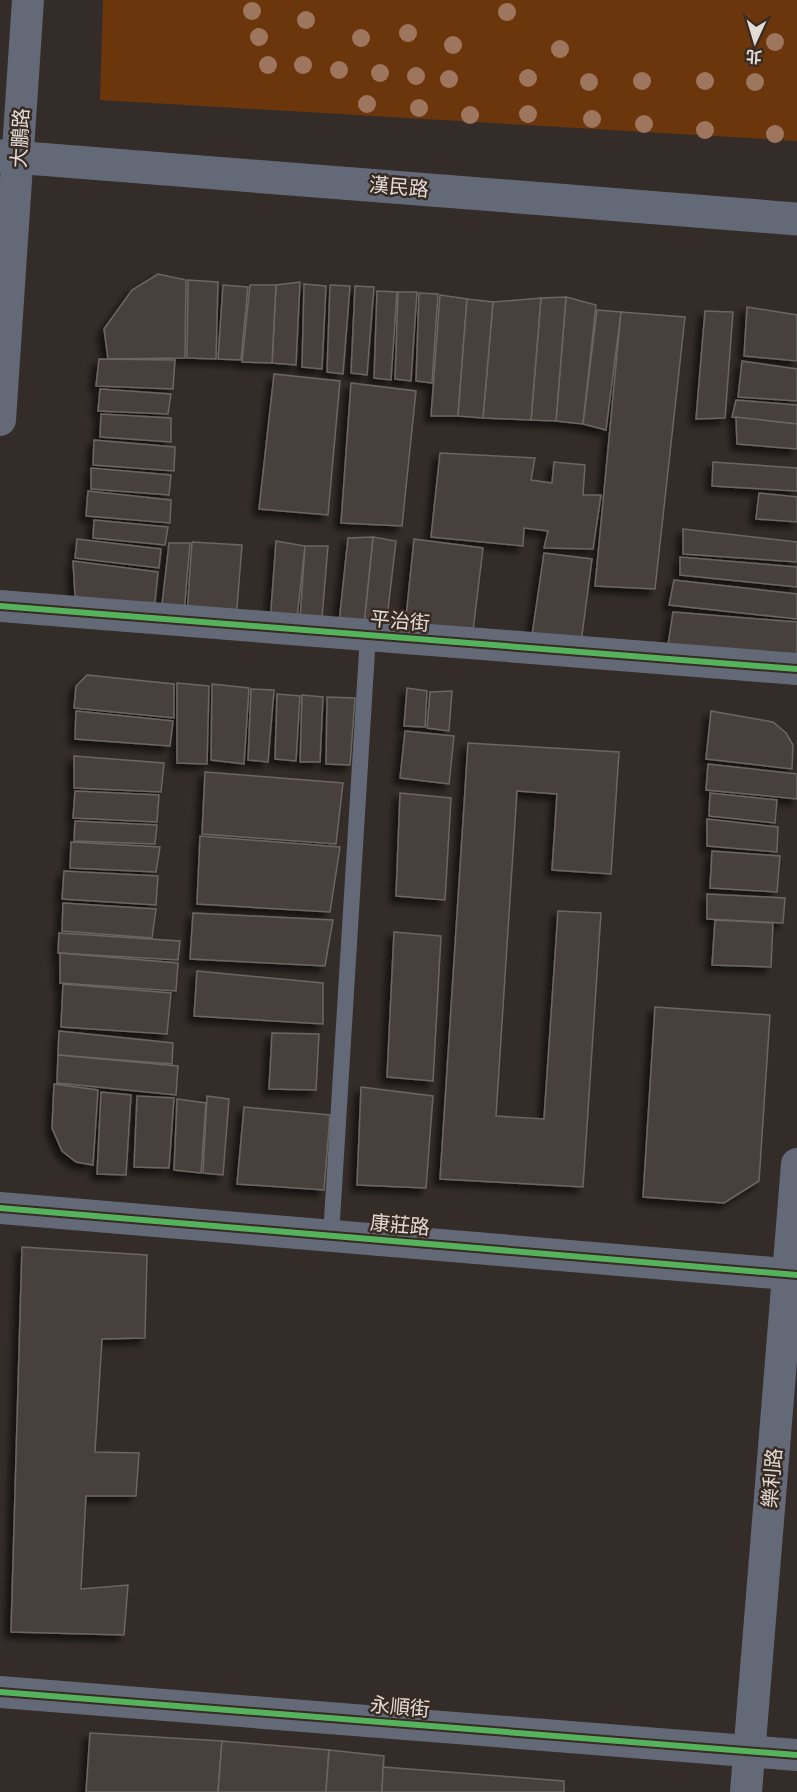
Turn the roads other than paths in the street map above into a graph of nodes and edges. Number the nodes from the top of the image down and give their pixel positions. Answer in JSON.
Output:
{"nodes":[{"id":1,"x":28,"y":0,"type":"edge"},
{"id":2,"x":10,"y":156,"type":"edge"},
{"id":3,"x":797,"y":219,"type":"edge"},
{"id":4,"x":0,"y":420,"type":"edge"},
{"id":5,"x":0,"y":606,"type":"edge"},
{"id":6,"x":368,"y":635,"type":"junction"},
{"id":7,"x":797,"y":669,"type":"edge"},
{"id":8,"x":797,"y":1164,"type":"edge"},
{"id":9,"x":0,"y":1208,"type":"edge"},
{"id":10,"x":332,"y":1236,"type":"junction"},
{"id":11,"x":793,"y":1274,"type":"edge"},
{"id":12,"x":0,"y":1692,"type":"edge"},
{"id":13,"x":750,"y":1752,"type":"junction"},
{"id":14,"x":797,"y":1755,"type":"edge"},
{"id":15,"x":747,"y":1792,"type":"edge"}],
"edges":[{"from":1,"to":2,"type":"street","name":"大鵬路"},
{"from":2,"to":3,"type":"street","name":"漢民路"},
{"from":2,"to":4,"type":"street","name":"大鵬路"},
{"from":5,"to":6,"type":"street","name":"平治街"},
{"from":6,"to":7,"type":"street","name":"平治街"},
{"from":6,"to":10,"type":"lane"},
{"from":8,"to":11,"type":"street","name":"樂利路"},
{"from":9,"to":10,"type":"street","name":"康莊路"},
{"from":10,"to":11,"type":"street","name":"康莊路"},
{"from":11,"to":13,"type":"street","name":"樂利路"},
{"from":12,"to":13,"type":"street","name":"永順街"},
{"from":13,"to":14,"type":"street","name":"永順街"},
{"from":13,"to":15,"type":"street","name":"樂利路"}]}
